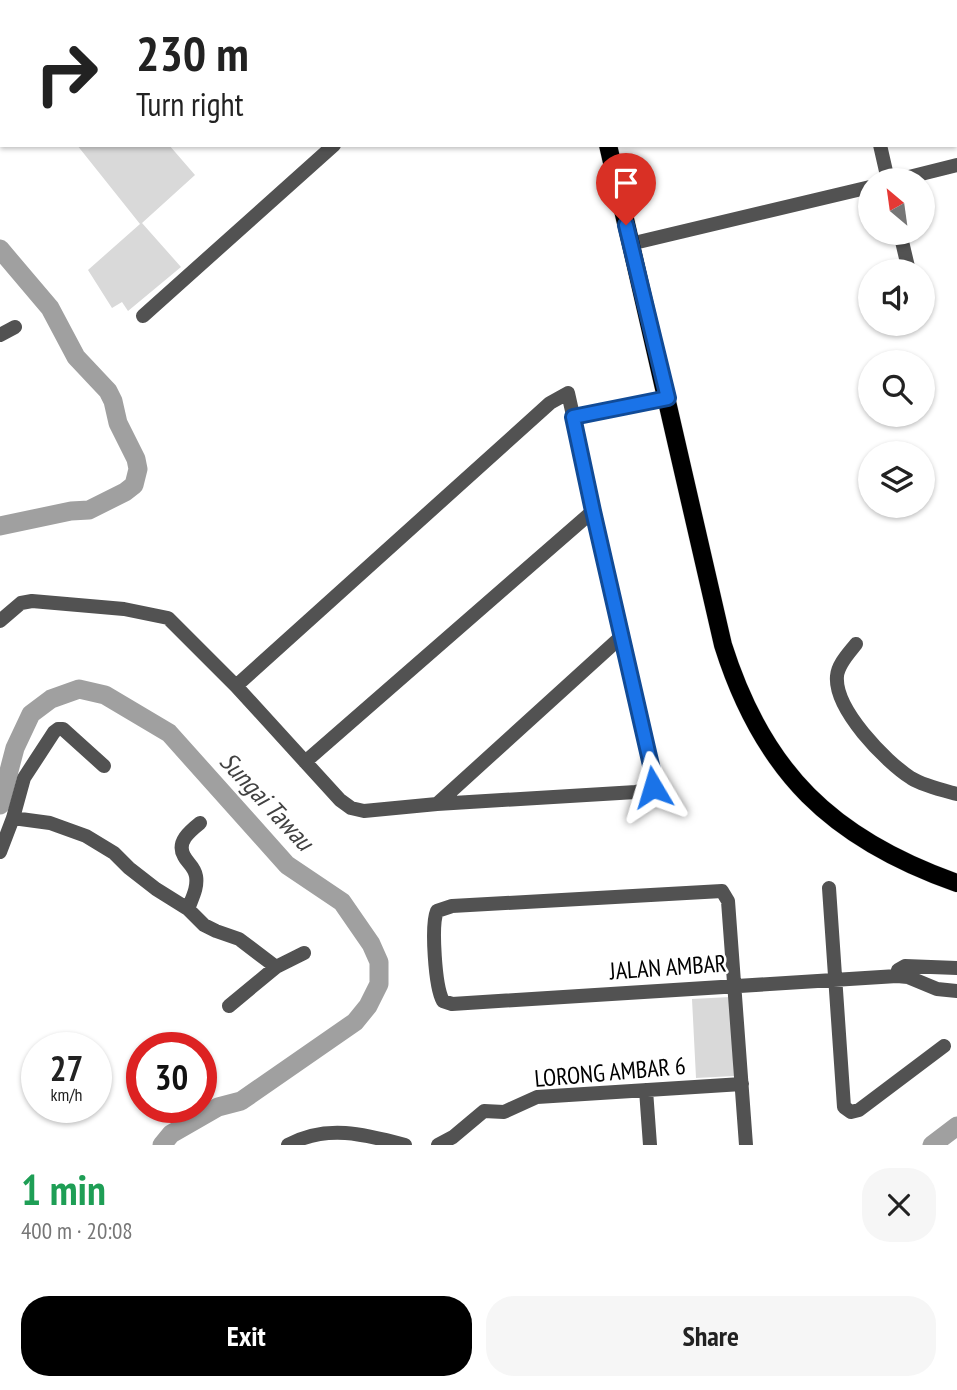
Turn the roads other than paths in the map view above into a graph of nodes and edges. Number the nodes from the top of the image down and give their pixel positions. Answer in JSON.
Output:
{"nodes":[{"id":1,"x":332,"y":147,"type":"edge"},
{"id":2,"x":608,"y":147,"type":"edge"},
{"id":3,"x":880,"y":147,"type":"edge"},
{"id":4,"x":957,"y":165,"type":"edge"},
{"id":5,"x":885,"y":168,"type":"edge"},
{"id":6,"x":935,"y":170,"type":"edge"},
{"id":7,"x":858,"y":190,"type":"edge"},
{"id":8,"x":631,"y":244,"type":"junction"},
{"id":9,"x":143,"y":316,"type":"dead end"},
{"id":10,"x":15,"y":327,"type":"dead end"},
{"id":11,"x":0,"y":335,"type":"edge"},
{"id":12,"x":668,"y":398,"type":"junction"},
{"id":13,"x":573,"y":417,"type":"junction"},
{"id":14,"x":593,"y":511,"type":"junction"},
{"id":15,"x":0,"y":621,"type":"edge"},
{"id":16,"x":622,"y":636,"type":"junction"},
{"id":17,"x":856,"y":644,"type":"dead end"},
{"id":18,"x":236,"y":686,"type":"junction"},
{"id":19,"x":305,"y":762,"type":"junction"},
{"id":20,"x":104,"y":766,"type":"dead end"},
{"id":21,"x":957,"y":794,"type":"edge"},
{"id":22,"x":437,"y":804,"type":"junction"},
{"id":23,"x":13,"y":818,"type":"junction"},
{"id":24,"x":200,"y":823,"type":"dead end"},
{"id":25,"x":0,"y":852,"type":"edge"},
{"id":26,"x":957,"y":883,"type":"edge"},
{"id":27,"x":829,"y":888,"type":"dead end"},
{"id":28,"x":188,"y":909,"type":"junction"},
{"id":29,"x":304,"y":953,"type":"dead end"},
{"id":30,"x":276,"y":967,"type":"junction"},
{"id":31,"x":957,"y":968,"type":"edge"},
{"id":32,"x":897,"y":976,"type":"junction"},
{"id":33,"x":835,"y":979,"type":"junction"},
{"id":34,"x":735,"y":986,"type":"junction"},
{"id":35,"x":957,"y":991,"type":"edge"},
{"id":36,"x":229,"y":1006,"type":"dead end"},
{"id":37,"x":944,"y":1046,"type":"dead end"},
{"id":38,"x":742,"y":1084,"type":"junction"},
{"id":39,"x":646,"y":1090,"type":"junction"},
{"id":40,"x":288,"y":1145,"type":"edge"},
{"id":41,"x":405,"y":1145,"type":"edge"},
{"id":42,"x":438,"y":1145,"type":"edge"},
{"id":43,"x":650,"y":1145,"type":"edge"},
{"id":44,"x":746,"y":1145,"type":"edge"}],
"edges":[{"from":1,"to":9,"type":"street"},
{"from":2,"to":8,"type":"main road"},
{"from":3,"to":5,"type":"street"},
{"from":4,"to":6,"type":"street"},
{"from":7,"to":8,"type":"street"},
{"from":8,"to":12,"type":"main road"},
{"from":10,"to":11,"type":"street"},
{"from":12,"to":13,"type":"street"},
{"from":12,"to":26,"type":"main road"},
{"from":13,"to":14,"type":"street"},
{"from":13,"to":18,"type":"street"},
{"from":14,"to":16,"type":"street"},
{"from":14,"to":19,"type":"street"},
{"from":15,"to":18,"type":"street"},
{"from":16,"to":22,"type":"street"},
{"from":16,"to":22,"type":"street"},
{"from":17,"to":21,"type":"street"},
{"from":18,"to":19,"type":"street"},
{"from":19,"to":22,"type":"street"},
{"from":20,"to":23,"type":"street"},
{"from":23,"to":25,"type":"street"},
{"from":23,"to":28,"type":"street"},
{"from":24,"to":28,"type":"street"},
{"from":27,"to":33,"type":"street"},
{"from":28,"to":30,"type":"street"},
{"from":29,"to":30,"type":"street"},
{"from":30,"to":36,"type":"street"},
{"from":31,"to":32,"type":"street","name":"JALAN AMBAR"},
{"from":32,"to":33,"type":"street","name":"JALAN AMBAR"},
{"from":32,"to":35,"type":"street","name":"JALAN AMBAR"},
{"from":33,"to":34,"type":"street","name":"JALAN AMBAR"},
{"from":33,"to":37,"type":"street"},
{"from":34,"to":34,"type":"street","name":"JALAN AMBAR"},
{"from":34,"to":38,"type":"street"},
{"from":38,"to":39,"type":"street","name":"LORONG AMBAR 6"},
{"from":38,"to":44,"type":"street"},
{"from":39,"to":42,"type":"street","name":"LORONG AMBAR 6"},
{"from":39,"to":43,"type":"street"},
{"from":40,"to":41,"type":"street"}]}
